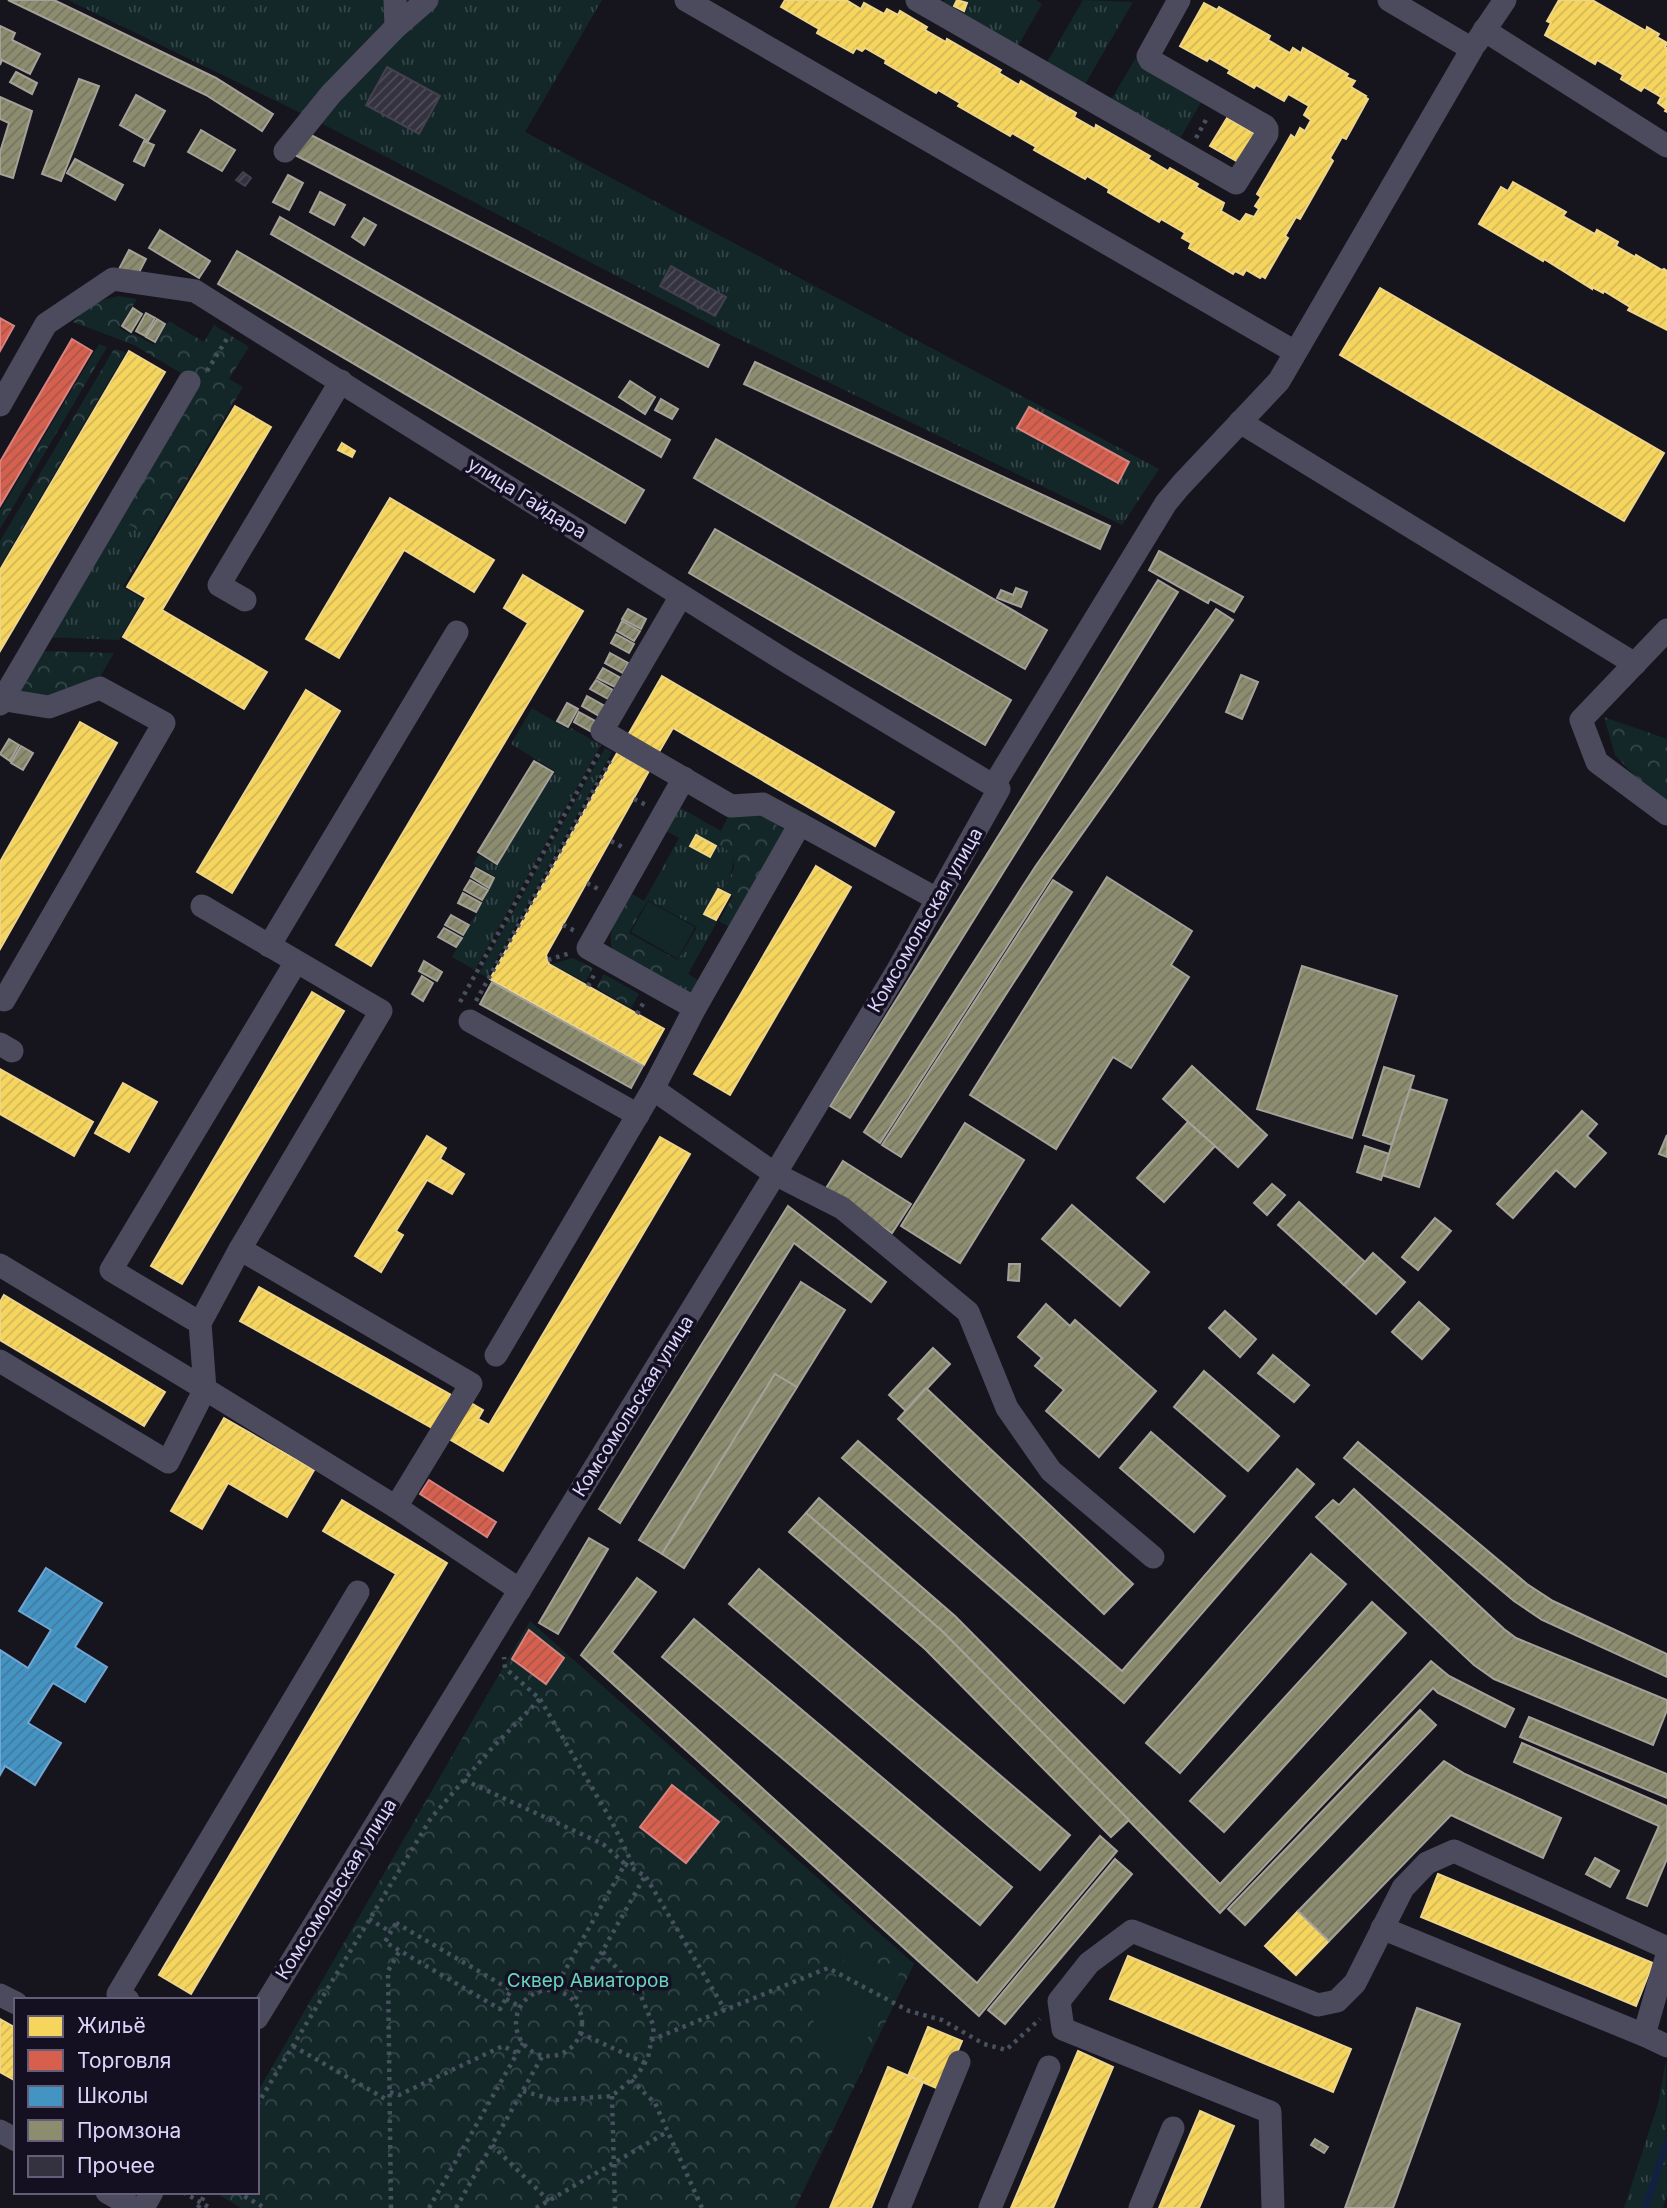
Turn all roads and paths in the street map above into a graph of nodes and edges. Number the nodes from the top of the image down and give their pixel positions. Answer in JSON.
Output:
{"nodes":[{"id":1,"x":395,"y":0,"type":"edge"},
{"id":2,"x":427,"y":0,"type":"edge"},
{"id":3,"x":686,"y":0,"type":"edge"},
{"id":4,"x":917,"y":0,"type":"edge"},
{"id":5,"x":1179,"y":0,"type":"edge"},
{"id":6,"x":1389,"y":0,"type":"edge"},
{"id":7,"x":1498,"y":2,"type":"edge"},
{"id":8,"x":396,"y":27,"type":"junction"},
{"id":9,"x":1478,"y":40,"type":"junction"},
{"id":10,"x":1218,"y":99,"type":"junction"},
{"id":11,"x":1667,"y":146,"type":"edge"},
{"id":12,"x":285,"y":151,"type":"dead end"},
{"id":13,"x":1186,"y":155,"type":"junction"},
{"id":14,"x":239,"y":318,"type":"junction"},
{"id":15,"x":1295,"y":352,"type":"junction"},
{"id":16,"x":341,"y":381,"type":"junction"},
{"id":17,"x":189,"y":382,"type":"joint"},
{"id":18,"x":0,"y":405,"type":"edge"},
{"id":19,"x":1240,"y":422,"type":"junction"},
{"id":20,"x":681,"y":596,"type":"junction"},
{"id":21,"x":245,"y":600,"type":"dead end"},
{"id":22,"x":1667,"y":630,"type":"edge"},
{"id":23,"x":457,"y":632,"type":"dead end"},
{"id":24,"x":1635,"y":664,"type":"junction"},
{"id":25,"x":1,"y":701,"type":"edge"},
{"id":26,"x":615,"y":738,"type":"junction"},
{"id":27,"x":684,"y":778,"type":"junction"},
{"id":28,"x":997,"y":787,"type":"junction"},
{"id":29,"x":1667,"y":814,"type":"edge"},
{"id":30,"x":800,"y":824,"type":"junction"},
{"id":31,"x":937,"y":900,"type":"junction"},
{"id":32,"x":202,"y":906,"type":"dead end"},
{"id":33,"x":269,"y":946,"type":"junction"},
{"id":34,"x":296,"y":962,"type":"junction"},
{"id":35,"x":4,"y":1000,"type":"dead end"},
{"id":36,"x":695,"y":1008,"type":"junction"},
{"id":37,"x":466,"y":1013,"type":"junction"},
{"id":38,"x":653,"y":1089,"type":"junction"},
{"id":39,"x":638,"y":1115,"type":"junction"},
{"id":40,"x":775,"y":1174,"type":"junction"},
{"id":41,"x":240,"y":1249,"type":"junction"},
{"id":42,"x":0,"y":1265,"type":"edge"},
{"id":43,"x":200,"y":1323,"type":"junction"},
{"id":44,"x":496,"y":1355,"type":"dead end"},
{"id":45,"x":0,"y":1361,"type":"edge"},
{"id":46,"x":205,"y":1390,"type":"junction"},
{"id":47,"x":396,"y":1507,"type":"junction"},
{"id":48,"x":1153,"y":1557,"type":"dead end"},
{"id":49,"x":520,"y":1590,"type":"junction"},
{"id":50,"x":358,"y":1592,"type":"dead end"},
{"id":51,"x":500,"y":1623,"type":"junction"},
{"id":52,"x":540,"y":1699,"type":"junction"},
{"id":53,"x":464,"y":1780,"type":"junction"},
{"id":54,"x":625,"y":1864,"type":"junction"},
{"id":55,"x":635,"y":1871,"type":"junction"},
{"id":56,"x":645,"y":1876,"type":"junction"},
{"id":57,"x":369,"y":1919,"type":"junction"},
{"id":58,"x":1382,"y":1928,"type":"junction"},
{"id":59,"x":391,"y":1932,"type":"junction"},
{"id":60,"x":1667,"y":1948,"type":"edge"},
{"id":61,"x":400,"y":1950,"type":"junction"},
{"id":62,"x":602,"y":1951,"type":"junction"},
{"id":63,"x":1667,"y":1955,"type":"edge"},
{"id":64,"x":554,"y":1990,"type":"junction"},
{"id":65,"x":125,"y":1998,"type":"edge"},
{"id":66,"x":506,"y":1999,"type":"junction"},
{"id":67,"x":574,"y":2001,"type":"junction"},
{"id":68,"x":1059,"y":2001,"type":"junction"},
{"id":69,"x":520,"y":2007,"type":"junction"},
{"id":70,"x":725,"y":2010,"type":"junction"},
{"id":71,"x":259,"y":2015,"type":"edge"},
{"id":72,"x":580,"y":2033,"type":"junction"},
{"id":73,"x":1644,"y":2035,"type":"junction"},
{"id":74,"x":651,"y":2040,"type":"junction"},
{"id":75,"x":523,"y":2043,"type":"junction"},
{"id":76,"x":293,"y":2046,"type":"junction"},
{"id":77,"x":1667,"y":2046,"type":"edge"},
{"id":78,"x":517,"y":2053,"type":"junction"},
{"id":79,"x":543,"y":2055,"type":"junction"},
{"id":80,"x":959,"y":2062,"type":"dead end"},
{"id":81,"x":645,"y":2063,"type":"junction"},
{"id":82,"x":1049,"y":2067,"type":"dead end"},
{"id":83,"x":631,"y":2080,"type":"junction"},
{"id":84,"x":523,"y":2091,"type":"junction"},
{"id":85,"x":390,"y":2092,"type":"junction"},
{"id":86,"x":612,"y":2096,"type":"junction"},
{"id":87,"x":390,"y":2101,"type":"junction"},
{"id":88,"x":259,"y":2102,"type":"edge"},
{"id":89,"x":1173,"y":2128,"type":"dead end"},
{"id":90,"x":667,"y":2132,"type":"junction"},
{"id":91,"x":492,"y":2145,"type":"junction"},
{"id":92,"x":614,"y":2164,"type":"junction"},
{"id":93,"x":110,"y":2194,"type":"edge"},
{"id":94,"x":240,"y":2194,"type":"edge"},
{"id":95,"x":549,"y":2201,"type":"junction"},
{"id":96,"x":199,"y":2205,"type":"edge"},
{"id":97,"x":134,"y":2208,"type":"edge"},
{"id":98,"x":211,"y":2208,"type":"edge"},
{"id":99,"x":265,"y":2208,"type":"edge"},
{"id":100,"x":391,"y":2208,"type":"edge"},
{"id":101,"x":429,"y":2208,"type":"edge"},
{"id":102,"x":456,"y":2208,"type":"edge"},
{"id":103,"x":536,"y":2208,"type":"edge"},
{"id":104,"x":615,"y":2208,"type":"edge"},
{"id":105,"x":702,"y":2208,"type":"edge"},
{"id":106,"x":899,"y":2208,"type":"edge"},
{"id":107,"x":990,"y":2208,"type":"edge"},
{"id":108,"x":1140,"y":2208,"type":"edge"},
{"id":109,"x":1273,"y":2208,"type":"edge"}],
"edges":[{"from":1,"to":8,"type":"street"},
{"from":2,"to":8,"type":"street"},
{"from":3,"to":15,"type":"street"},
{"from":4,"to":13,"type":"street"},
{"from":5,"to":10,"type":"street"},
{"from":6,"to":9,"type":"street"},
{"from":7,"to":9,"type":"street","name":"Комсомольская улица"},
{"from":8,"to":12,"type":"street"},
{"from":9,"to":11,"type":"street"},
{"from":9,"to":15,"type":"street","name":"Комсомольская улица"},
{"from":10,"to":13,"type":"path"},
{"from":10,"to":13,"type":"street"},
{"from":14,"to":16,"type":"street","name":"улица Гайдара"},
{"from":14,"to":17,"type":"path"},
{"from":14,"to":18,"type":"street","name":"улица Гайдара"},
{"from":15,"to":19,"type":"street","name":"Комсомольская улица"},
{"from":16,"to":20,"type":"street","name":"улица Гайдара"},
{"from":16,"to":21,"type":"street"},
{"from":17,"to":25,"type":"street"},
{"from":19,"to":24,"type":"street"},
{"from":19,"to":28,"type":"street","name":"Комсомольская улица"},
{"from":20,"to":26,"type":"street"},
{"from":20,"to":28,"type":"street","name":"улица Гайдара"},
{"from":22,"to":24,"type":"street"},
{"from":23,"to":33,"type":"street"},
{"from":24,"to":29,"type":"street"},
{"from":25,"to":35,"type":"street"},
{"from":26,"to":27,"type":"street"},
{"from":26,"to":37,"type":"path"},
{"from":26,"to":37,"type":"path"},
{"from":27,"to":30,"type":"street"},
{"from":27,"to":36,"type":"street"},
{"from":28,"to":31,"type":"street","name":"Комсомольская улица"},
{"from":30,"to":31,"type":"street"},
{"from":30,"to":36,"type":"street"},
{"from":31,"to":40,"type":"street","name":"Комсомольская улица"},
{"from":32,"to":33,"type":"street"},
{"from":33,"to":34,"type":"street"},
{"from":34,"to":41,"type":"street"},
{"from":34,"to":43,"type":"street"},
{"from":36,"to":38,"type":"street"},
{"from":37,"to":39,"type":"street"},
{"from":38,"to":39,"type":"street"},
{"from":38,"to":40,"type":"street"},
{"from":39,"to":44,"type":"street"},
{"from":40,"to":48,"type":"street"},
{"from":40,"to":49,"type":"street","name":"Комсомольская улица"},
{"from":41,"to":43,"type":"street"},
{"from":41,"to":47,"type":"street"},
{"from":42,"to":46,"type":"street"},
{"from":43,"to":46,"type":"street"},
{"from":45,"to":46,"type":"street"},
{"from":46,"to":47,"type":"street"},
{"from":47,"to":49,"type":"street"},
{"from":49,"to":51,"type":"street","name":"Комсомольская улица"},
{"from":50,"to":65,"type":"street"},
{"from":51,"to":52,"type":"path"},
{"from":51,"to":71,"type":"street","name":"Комсомольская улица"},
{"from":52,"to":53,"type":"path"},
{"from":52,"to":55,"type":"path"},
{"from":53,"to":54,"type":"path"},
{"from":53,"to":57,"type":"path"},
{"from":54,"to":55,"type":"path"},
{"from":54,"to":64,"type":"path"},
{"from":55,"to":56,"type":"path"},
{"from":56,"to":62,"type":"path"},
{"from":56,"to":70,"type":"path"},
{"from":57,"to":59,"type":"path"},
{"from":57,"to":76,"type":"path"},
{"from":58,"to":60,"type":"street"},
{"from":58,"to":68,"type":"street"},
{"from":58,"to":73,"type":"street"},
{"from":59,"to":61,"type":"path"},
{"from":59,"to":66,"type":"path"},
{"from":61,"to":66,"type":"path"},
{"from":61,"to":85,"type":"path"},
{"from":62,"to":67,"type":"path"},
{"from":62,"to":74,"type":"path"},
{"from":63,"to":73,"type":"street"},
{"from":64,"to":67,"type":"path"},
{"from":64,"to":69,"type":"path"},
{"from":66,"to":69,"type":"path"},
{"from":67,"to":72,"type":"path"},
{"from":68,"to":70,"type":"path"},
{"from":68,"to":109,"type":"street"},
{"from":69,"to":75,"type":"path"},
{"from":70,"to":74,"type":"path"},
{"from":72,"to":79,"type":"path"},
{"from":72,"to":81,"type":"path"},
{"from":73,"to":77,"type":"street"},
{"from":74,"to":81,"type":"path"},
{"from":75,"to":78,"type":"path"},
{"from":75,"to":79,"type":"path"},
{"from":76,"to":87,"type":"path"},
{"from":76,"to":88,"type":"path"},
{"from":78,"to":85,"type":"path"},
{"from":78,"to":101,"type":"path"},
{"from":79,"to":84,"type":"path"},
{"from":80,"to":106,"type":"street"},
{"from":81,"to":83,"type":"path"},
{"from":82,"to":107,"type":"street"},
{"from":83,"to":86,"type":"path"},
{"from":83,"to":90,"type":"path"},
{"from":84,"to":86,"type":"path"},
{"from":84,"to":91,"type":"path"},
{"from":85,"to":87,"type":"path"},
{"from":86,"to":92,"type":"path"},
{"from":87,"to":100,"type":"path"},
{"from":89,"to":108,"type":"street"},
{"from":90,"to":92,"type":"path"},
{"from":90,"to":105,"type":"path"},
{"from":91,"to":95,"type":"path"},
{"from":91,"to":102,"type":"path"},
{"from":92,"to":95,"type":"path"},
{"from":92,"to":104,"type":"path"},
{"from":93,"to":97,"type":"street"},
{"from":94,"to":99,"type":"path"},
{"from":95,"to":103,"type":"path"},
{"from":96,"to":98,"type":"path"}]}
